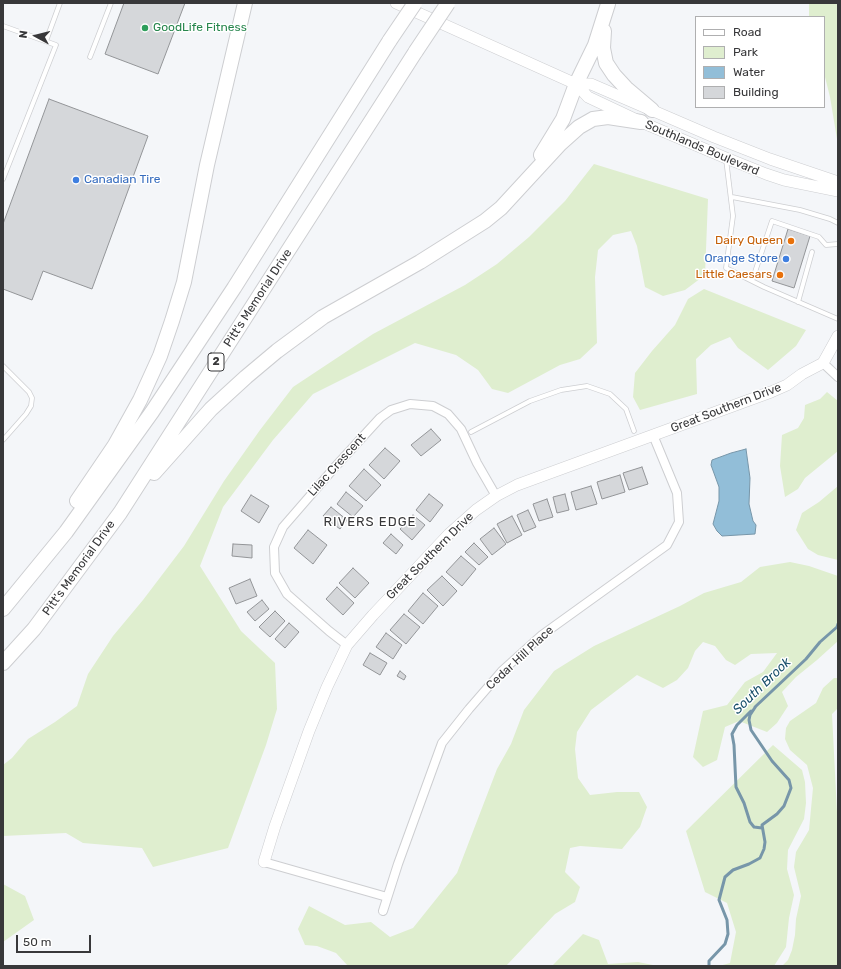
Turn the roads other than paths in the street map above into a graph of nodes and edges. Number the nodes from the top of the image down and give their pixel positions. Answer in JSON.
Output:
{"nodes":[{"id":1,"x":60,"y":3,"type":"edge"},
{"id":2,"x":111,"y":3,"type":"edge"},
{"id":3,"x":245,"y":3,"type":"edge"},
{"id":4,"x":396,"y":3,"type":"edge"},
{"id":5,"x":415,"y":3,"type":"edge"},
{"id":6,"x":448,"y":3,"type":"edge"},
{"id":7,"x":608,"y":4,"type":"edge"},
{"id":8,"x":3,"y":26,"type":"edge"},
{"id":9,"x":46,"y":41,"type":"junction"},
{"id":10,"x":90,"y":57,"type":"dead end"},
{"id":11,"x":576,"y":84,"type":"junction"},
{"id":12,"x":652,"y":110,"type":"junction"},
{"id":13,"x":641,"y":122,"type":"junction"},
{"id":14,"x":726,"y":158,"type":"junction"},
{"id":15,"x":3,"y":179,"type":"edge"},
{"id":16,"x":838,"y":182,"type":"edge"},
{"id":17,"x":522,"y":186,"type":"junction"},
{"id":18,"x":838,"y":191,"type":"edge"},
{"id":19,"x":732,"y":197,"type":"junction"},
{"id":20,"x":838,"y":223,"type":"edge"},
{"id":21,"x":838,"y":244,"type":"edge"},
{"id":22,"x":812,"y":252,"type":"dead end"},
{"id":23,"x":752,"y":281,"type":"junction"},
{"id":24,"x":798,"y":302,"type":"junction"},
{"id":25,"x":838,"y":318,"type":"edge"},
{"id":26,"x":838,"y":336,"type":"edge"},
{"id":27,"x":823,"y":363,"type":"junction"},
{"id":28,"x":3,"y":366,"type":"edge"},
{"id":29,"x":838,"y":378,"type":"edge"},
{"id":30,"x":634,"y":431,"type":"dead end"},
{"id":31,"x":471,"y":432,"type":"dead end"},
{"id":32,"x":654,"y":435,"type":"junction"},
{"id":33,"x":3,"y":440,"type":"edge"},
{"id":34,"x":496,"y":496,"type":"junction"},
{"id":35,"x":120,"y":513,"type":"junction"},
{"id":36,"x":16,"y":593,"type":"junction"},
{"id":37,"x":3,"y":609,"type":"edge"},
{"id":38,"x":347,"y":645,"type":"junction"},
{"id":39,"x":3,"y":663,"type":"edge"},
{"id":40,"x":264,"y":862,"type":"joint"},
{"id":41,"x":387,"y":897,"type":"junction"},
{"id":42,"x":383,"y":911,"type":"dead end"}],
"edges":[{"from":1,"to":9,"type":"lane"},
{"from":2,"to":10,"type":"lane"},
{"from":3,"to":36,"type":"highway"},
{"from":4,"to":11,"type":"street","name":"Southlands Boulevard"},
{"from":5,"to":36,"type":"highway","number":"2","bridge":true},
{"from":6,"to":35,"type":"highway","name":"Pitt's Memorial Drive","number":"2","bridge":true},
{"from":7,"to":11,"type":"highway"},
{"from":7,"to":12,"type":"highway"},
{"from":8,"to":9,"type":"lane"},
{"from":9,"to":15,"type":"lane"},
{"from":11,"to":12,"type":"street","name":"Southlands Boulevard"},
{"from":11,"to":13,"type":"street","name":"Southlands Boulevard"},
{"from":11,"to":17,"type":"highway"},
{"from":12,"to":16,"type":"street","name":"Southlands Boulevard"},
{"from":13,"to":14,"type":"street","name":"Southlands Boulevard"},
{"from":13,"to":17,"type":"highway"},
{"from":14,"to":18,"type":"street","name":"Southlands Boulevard"},
{"from":14,"to":19,"type":"lane"},
{"from":17,"to":35,"type":"highway"},
{"from":19,"to":20,"type":"lane"},
{"from":19,"to":23,"type":"lane"},
{"from":21,"to":23,"type":"lane"},
{"from":22,"to":24,"type":"lane"},
{"from":23,"to":24,"type":"lane"},
{"from":24,"to":25,"type":"lane"},
{"from":26,"to":27,"type":"street"},
{"from":27,"to":29,"type":"street"},
{"from":27,"to":32,"type":"street","name":"Great Southern Drive"},
{"from":28,"to":33,"type":"lane"},
{"from":30,"to":31,"type":"lane"},
{"from":32,"to":34,"type":"street","name":"Great Southern Drive"},
{"from":32,"to":41,"type":"street","name":"Cedar Hill Place"},
{"from":34,"to":38,"type":"street","name":"Great Southern Drive"},
{"from":34,"to":38,"type":"street","name":"Lilac Crescent"},
{"from":35,"to":39,"type":"highway","name":"Pitt's Memorial Drive","number":"2"},
{"from":36,"to":37,"type":"highway","number":"2"},
{"from":38,"to":40,"type":"street","name":"Great Southern Drive"},
{"from":40,"to":41,"type":"street"},
{"from":41,"to":42,"type":"street","name":"Cedar Hill Place"}]}
